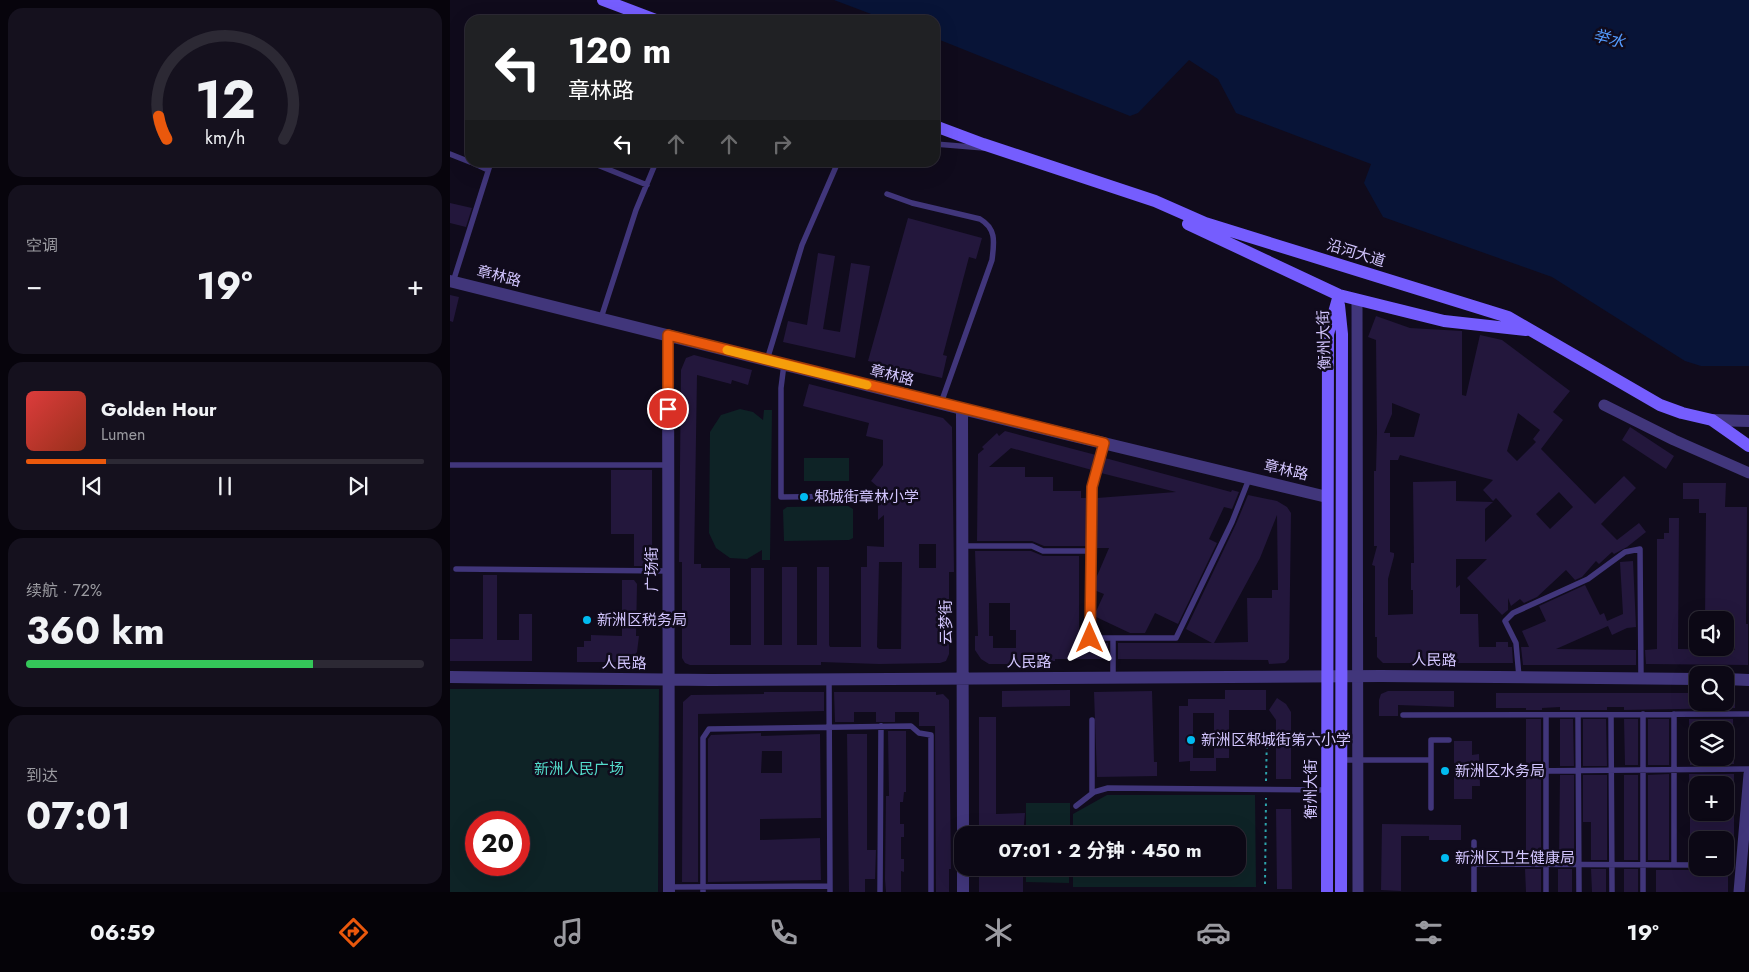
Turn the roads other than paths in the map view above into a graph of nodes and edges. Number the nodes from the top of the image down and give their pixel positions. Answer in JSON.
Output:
{"nodes":[{"id":1,"x":603,"y":0,"type":"edge"},
{"id":2,"x":643,"y":15,"type":"edge"},
{"id":3,"x":940,"y":128,"type":"edge"},
{"id":4,"x":940,"y":145,"type":"edge"},
{"id":5,"x":993,"y":147,"type":"junction"},
{"id":6,"x":450,"y":154,"type":"edge"},
{"id":7,"x":465,"y":160,"type":"edge"},
{"id":8,"x":481,"y":167,"type":"edge"},
{"id":9,"x":489,"y":167,"type":"edge"},
{"id":10,"x":603,"y":167,"type":"edge"},
{"id":11,"x":654,"y":167,"type":"edge"},
{"id":12,"x":836,"y":167,"type":"edge"},
{"id":13,"x":488,"y":170,"type":"junction"},
{"id":14,"x":648,"y":185,"type":"junction"},
{"id":15,"x":887,"y":194,"type":"dead end"},
{"id":16,"x":1173,"y":209,"type":"junction"},
{"id":17,"x":451,"y":281,"type":"edge"},
{"id":18,"x":1338,"y":295,"type":"junction"},
{"id":19,"x":1357,"y":300,"type":"junction"},
{"id":20,"x":601,"y":318,"type":"junction"},
{"id":21,"x":1531,"y":330,"type":"junction"},
{"id":22,"x":668,"y":335,"type":"junction"},
{"id":23,"x":767,"y":360,"type":"junction"},
{"id":24,"x":784,"y":364,"type":"junction"},
{"id":25,"x":941,"y":403,"type":"junction"},
{"id":26,"x":1604,"y":405,"type":"dead end"},
{"id":27,"x":962,"y":409,"type":"junction"},
{"id":28,"x":1712,"y":420,"type":"junction"},
{"id":29,"x":1749,"y":421,"type":"edge"},
{"id":30,"x":1104,"y":443,"type":"junction"},
{"id":31,"x":1749,"y":446,"type":"edge"},
{"id":32,"x":450,"y":465,"type":"edge"},
{"id":33,"x":668,"y":465,"type":"junction"},
{"id":34,"x":1749,"y":473,"type":"edge"},
{"id":35,"x":1249,"y":478,"type":"junction"},
{"id":36,"x":873,"y":496,"type":"dead end"},
{"id":37,"x":1328,"y":497,"type":"junction"},
{"id":38,"x":962,"y":546,"type":"junction"},
{"id":39,"x":1092,"y":551,"type":"junction"},
{"id":40,"x":456,"y":569,"type":"dead end"},
{"id":41,"x":669,"y":571,"type":"junction"},
{"id":42,"x":1113,"y":638,"type":"junction"},
{"id":43,"x":1327,"y":676,"type":"junction"},
{"id":44,"x":1341,"y":676,"type":"junction"},
{"id":45,"x":1358,"y":676,"type":"junction"},
{"id":46,"x":450,"y":677,"type":"edge"},
{"id":47,"x":1113,"y":677,"type":"junction"},
{"id":48,"x":1519,"y":677,"type":"junction"},
{"id":49,"x":963,"y":678,"type":"junction"},
{"id":50,"x":669,"y":679,"type":"junction"},
{"id":51,"x":829,"y":679,"type":"junction"},
{"id":52,"x":1641,"y":679,"type":"junction"},
{"id":53,"x":1689,"y":679,"type":"edge"},
{"id":54,"x":1734,"y":679,"type":"edge"},
{"id":55,"x":1749,"y":680,"type":"edge"},
{"id":56,"x":1612,"y":714,"type":"junction"},
{"id":57,"x":1643,"y":714,"type":"junction"},
{"id":58,"x":1674,"y":714,"type":"junction"},
{"id":59,"x":1749,"y":714,"type":"edge"},
{"id":60,"x":1403,"y":715,"type":"dead end"},
{"id":61,"x":1546,"y":715,"type":"junction"},
{"id":62,"x":1578,"y":715,"type":"junction"},
{"id":63,"x":1092,"y":720,"type":"dead end"},
{"id":64,"x":881,"y":726,"type":"junction"},
{"id":65,"x":829,"y":727,"type":"junction"},
{"id":66,"x":1448,"y":740,"type":"dead end"},
{"id":67,"x":1341,"y":760,"type":"junction"},
{"id":68,"x":1358,"y":760,"type":"junction"},
{"id":69,"x":1431,"y":760,"type":"junction"},
{"id":70,"x":1611,"y":770,"type":"junction"},
{"id":71,"x":1643,"y":770,"type":"junction"},
{"id":72,"x":1674,"y":770,"type":"junction"},
{"id":73,"x":1749,"y":770,"type":"edge"},
{"id":74,"x":1515,"y":771,"type":"dead end"},
{"id":75,"x":1546,"y":771,"type":"junction"},
{"id":76,"x":1578,"y":771,"type":"junction"},
{"id":77,"x":1749,"y":774,"type":"edge"},
{"id":78,"x":1327,"y":790,"type":"junction"},
{"id":79,"x":1092,"y":794,"type":"junction"},
{"id":80,"x":1076,"y":806,"type":"dead end"},
{"id":81,"x":1431,"y":808,"type":"dead end"},
{"id":82,"x":963,"y":826,"type":"edge"},
{"id":83,"x":1474,"y":842,"type":"dead end"},
{"id":84,"x":1746,"y":843,"type":"edge"},
{"id":85,"x":1474,"y":864,"type":"junction"},
{"id":86,"x":1546,"y":864,"type":"junction"},
{"id":87,"x":1578,"y":865,"type":"junction"},
{"id":88,"x":1612,"y":865,"type":"junction"},
{"id":89,"x":1643,"y":865,"type":"junction"},
{"id":90,"x":1674,"y":865,"type":"junction"},
{"id":91,"x":1689,"y":866,"type":"edge"},
{"id":92,"x":963,"y":876,"type":"edge"},
{"id":93,"x":830,"y":889,"type":"edge"},
{"id":94,"x":669,"y":890,"type":"edge"},
{"id":95,"x":703,"y":890,"type":"edge"},
{"id":96,"x":880,"y":892,"type":"edge"},
{"id":97,"x":931,"y":892,"type":"edge"},
{"id":98,"x":963,"y":892,"type":"edge"},
{"id":99,"x":1327,"y":892,"type":"edge"},
{"id":100,"x":1341,"y":892,"type":"edge"},
{"id":101,"x":1358,"y":892,"type":"edge"},
{"id":102,"x":1474,"y":892,"type":"edge"},
{"id":103,"x":1546,"y":892,"type":"edge"},
{"id":104,"x":1578,"y":892,"type":"edge"},
{"id":105,"x":1612,"y":892,"type":"edge"},
{"id":106,"x":1643,"y":892,"type":"edge"},
{"id":107,"x":1740,"y":892,"type":"edge"}],
"edges":[{"from":1,"to":2,"type":"main road"},
{"from":3,"to":5,"type":"main road","name":"沿河大道"},
{"from":4,"to":5,"type":"lane"},
{"from":5,"to":16,"type":"main road","name":"沿河大道"},
{"from":6,"to":7,"type":"lane"},
{"from":8,"to":13,"type":"lane"},
{"from":9,"to":13,"type":"lane"},
{"from":10,"to":14,"type":"lane"},
{"from":11,"to":14,"type":"lane"},
{"from":12,"to":23,"type":"lane"},
{"from":13,"to":17,"type":"lane"},
{"from":14,"to":20,"type":"lane"},
{"from":15,"to":25,"type":"lane"},
{"from":16,"to":18,"type":"main road"},
{"from":16,"to":21,"type":"main road","name":"沿河大道"},
{"from":17,"to":20,"type":"street","name":"章林路"},
{"from":18,"to":19,"type":"main road"},
{"from":18,"to":37,"type":"main road","name":"衡州大街"},
{"from":18,"to":44,"type":"main road","name":"衡州大街"},
{"from":19,"to":21,"type":"main road"},
{"from":19,"to":45,"type":"street"},
{"from":20,"to":22,"type":"street","name":"章林路"},
{"from":21,"to":28,"type":"main road","name":"沿河大道"},
{"from":22,"to":23,"type":"street","name":"章林路"},
{"from":22,"to":33,"type":"street","name":"广场街"},
{"from":23,"to":24,"type":"street","name":"章林路"},
{"from":24,"to":25,"type":"street","name":"章林路"},
{"from":24,"to":36,"type":"lane"},
{"from":25,"to":27,"type":"street","name":"章林路"},
{"from":26,"to":34,"type":"street"},
{"from":27,"to":30,"type":"street","name":"章林路"},
{"from":27,"to":38,"type":"street","name":"云梦街"},
{"from":28,"to":29,"type":"street"},
{"from":28,"to":31,"type":"main road","name":"沿河大道"},
{"from":30,"to":35,"type":"street","name":"章林路"},
{"from":30,"to":39,"type":"lane"},
{"from":32,"to":33,"type":"lane"},
{"from":33,"to":41,"type":"street","name":"广场街"},
{"from":35,"to":37,"type":"street","name":"章林路"},
{"from":35,"to":42,"type":"lane"},
{"from":37,"to":43,"type":"main road","name":"衡州大街"},
{"from":38,"to":39,"type":"lane"},
{"from":38,"to":49,"type":"street","name":"云梦街"},
{"from":39,"to":42,"type":"lane"},
{"from":40,"to":41,"type":"lane"},
{"from":41,"to":50,"type":"street","name":"广场街"},
{"from":42,"to":47,"type":"lane"},
{"from":43,"to":44,"type":"street","name":"人民路"},
{"from":43,"to":47,"type":"street","name":"人民路"},
{"from":43,"to":78,"type":"main road","name":"衡州大街"},
{"from":44,"to":45,"type":"street","name":"人民路"},
{"from":44,"to":67,"type":"main road","name":"衡州大街"},
{"from":45,"to":48,"type":"street","name":"人民路"},
{"from":45,"to":68,"type":"street"},
{"from":46,"to":50,"type":"street","name":"人民路"},
{"from":47,"to":49,"type":"street","name":"人民路"},
{"from":48,"to":52,"type":"street","name":"人民路"},
{"from":48,"to":52,"type":"lane"},
{"from":49,"to":51,"type":"street","name":"人民路"},
{"from":49,"to":82,"type":"street","name":"云梦街"},
{"from":50,"to":51,"type":"street","name":"人民路"},
{"from":50,"to":94,"type":"street","name":"广场街"},
{"from":51,"to":65,"type":"lane"},
{"from":52,"to":53,"type":"street","name":"人民路"},
{"from":54,"to":55,"type":"street"},
{"from":56,"to":57,"type":"lane"},
{"from":56,"to":62,"type":"lane"},
{"from":56,"to":70,"type":"lane"},
{"from":57,"to":58,"type":"lane"},
{"from":57,"to":71,"type":"lane"},
{"from":58,"to":59,"type":"lane"},
{"from":58,"to":72,"type":"lane"},
{"from":60,"to":61,"type":"lane"},
{"from":61,"to":62,"type":"lane"},
{"from":61,"to":75,"type":"lane"},
{"from":62,"to":76,"type":"lane"},
{"from":63,"to":79,"type":"lane"},
{"from":64,"to":65,"type":"lane"},
{"from":64,"to":96,"type":"lane"},
{"from":64,"to":97,"type":"lane"},
{"from":65,"to":93,"type":"lane"},
{"from":65,"to":95,"type":"lane"},
{"from":66,"to":69,"type":"lane"},
{"from":67,"to":68,"type":"lane"},
{"from":67,"to":100,"type":"main road","name":"衡州大街"},
{"from":68,"to":69,"type":"lane"},
{"from":68,"to":101,"type":"street"},
{"from":69,"to":81,"type":"lane"},
{"from":70,"to":71,"type":"lane"},
{"from":70,"to":76,"type":"lane"},
{"from":70,"to":88,"type":"lane"},
{"from":71,"to":72,"type":"lane"},
{"from":71,"to":89,"type":"lane"},
{"from":72,"to":73,"type":"lane"},
{"from":72,"to":90,"type":"lane"},
{"from":74,"to":75,"type":"lane"},
{"from":75,"to":76,"type":"lane"},
{"from":75,"to":86,"type":"lane"},
{"from":76,"to":87,"type":"lane"},
{"from":77,"to":84,"type":"street"},
{"from":78,"to":79,"type":"lane"},
{"from":78,"to":99,"type":"main road","name":"衡州大街"},
{"from":79,"to":80,"type":"lane"},
{"from":83,"to":85,"type":"lane"},
{"from":84,"to":107,"type":"street"},
{"from":85,"to":86,"type":"lane"},
{"from":85,"to":102,"type":"lane"},
{"from":86,"to":87,"type":"lane"},
{"from":86,"to":103,"type":"lane"},
{"from":87,"to":88,"type":"lane"},
{"from":87,"to":104,"type":"lane"},
{"from":88,"to":89,"type":"lane"},
{"from":88,"to":105,"type":"lane"},
{"from":89,"to":90,"type":"lane"},
{"from":89,"to":106,"type":"lane"},
{"from":90,"to":91,"type":"lane"},
{"from":92,"to":98,"type":"street"},
{"from":93,"to":95,"type":"lane"},
{"from":94,"to":95,"type":"lane"}]}
